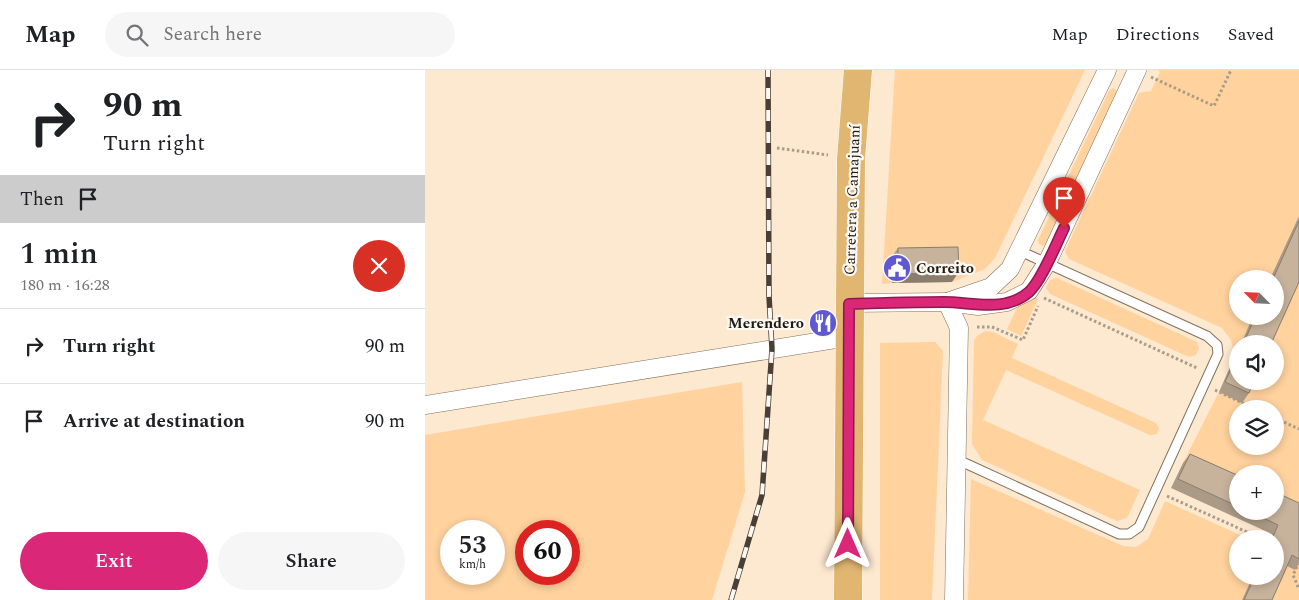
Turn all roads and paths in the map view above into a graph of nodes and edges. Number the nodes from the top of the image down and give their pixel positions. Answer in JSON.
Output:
{"nodes":[{"id":1,"x":858,"y":70,"type":"edge"},
{"id":2,"x":1107,"y":70,"type":"edge"},
{"id":3,"x":1137,"y":70,"type":"edge"},
{"id":4,"x":1231,"y":70,"type":"edge"},
{"id":5,"x":777,"y":148,"type":"dead end"},
{"id":6,"x":851,"y":159,"type":"junction"},
{"id":7,"x":1021,"y":250,"type":"junction"},
{"id":8,"x":1047,"y":263,"type":"junction"},
{"id":9,"x":947,"y":302,"type":"junction"},
{"id":10,"x":849,"y":304,"type":"junction"},
{"id":11,"x":959,"y":328,"type":"junction"},
{"id":12,"x":848,"y":337,"type":"junction"},
{"id":13,"x":1209,"y":373,"type":"junction"},
{"id":14,"x":1204,"y":385,"type":"junction"},
{"id":15,"x":1236,"y":400,"type":"edge"},
{"id":16,"x":425,"y":405,"type":"edge"},
{"id":17,"x":1284,"y":422,"type":"edge"},
{"id":18,"x":1299,"y":429,"type":"edge"},
{"id":19,"x":956,"y":458,"type":"junction"},
{"id":20,"x":1155,"y":491,"type":"junction"},
{"id":21,"x":1242,"y":530,"type":"edge"},
{"id":22,"x":1299,"y":562,"type":"edge"},
{"id":23,"x":1299,"y":589,"type":"edge"},
{"id":24,"x":848,"y":600,"type":"edge"},
{"id":25,"x":954,"y":600,"type":"edge"}],
"edges":[{"from":1,"to":6,"type":"main road","name":"Carretera a Camajuaní"},
{"from":2,"to":7,"type":"street"},
{"from":3,"to":4,"type":"path"},
{"from":3,"to":8,"type":"street"},
{"from":5,"to":6,"type":"path"},
{"from":6,"to":10,"type":"main road","name":"Carretera a Camajuaní"},
{"from":7,"to":8,"type":"lane"},
{"from":7,"to":9,"type":"street"},
{"from":8,"to":9,"type":"street"},
{"from":8,"to":13,"type":"lane"},
{"from":9,"to":10,"type":"street"},
{"from":9,"to":11,"type":"street"},
{"from":10,"to":12,"type":"main road","name":"Carretera a Camajuaní"},
{"from":11,"to":13,"type":"path"},
{"from":11,"to":19,"type":"street"},
{"from":12,"to":16,"type":"street"},
{"from":12,"to":24,"type":"main road","name":"Carretera a Camajuaní"},
{"from":13,"to":14,"type":"lane"},
{"from":14,"to":15,"type":"path"},
{"from":14,"to":20,"type":"lane"},
{"from":17,"to":18,"type":"path"},
{"from":19,"to":20,"type":"lane"},
{"from":19,"to":25,"type":"street"},
{"from":20,"to":21,"type":"path"},
{"from":22,"to":23,"type":"path"}]}
